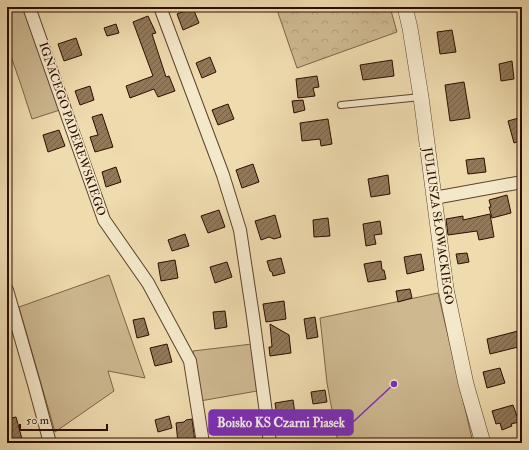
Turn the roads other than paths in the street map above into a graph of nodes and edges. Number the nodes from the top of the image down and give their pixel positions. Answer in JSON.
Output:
{"nodes":[{"id":1,"x":30,"y":7,"type":"edge"},
{"id":2,"x":160,"y":7,"type":"edge"},
{"id":3,"x":405,"y":7,"type":"edge"},
{"id":4,"x":421,"y":97,"type":"junction"},
{"id":5,"x":341,"y":105,"type":"dead end"},
{"id":6,"x":522,"y":182,"type":"edge"},
{"id":7,"x":434,"y":198,"type":"junction"},
{"id":8,"x":7,"y":290,"type":"edge"},
{"id":9,"x":50,"y":443,"type":"edge"},
{"id":10,"x":203,"y":443,"type":"edge"},
{"id":11,"x":270,"y":443,"type":"edge"},
{"id":12,"x":483,"y":443,"type":"edge"}],
"edges":[{"from":1,"to":10,"type":"street","name":"IGNACEGO PADEREWSKIEGO"},
{"from":2,"to":11,"type":"street"},
{"from":3,"to":4,"type":"street","name":"JULIUSZA SŁOWACKIEGO"},
{"from":4,"to":5,"type":"lane"},
{"from":4,"to":7,"type":"street","name":"JULIUSZA SŁOWACKIEGO"},
{"from":6,"to":7,"type":"street"},
{"from":7,"to":12,"type":"street","name":"JULIUSZA SŁOWACKIEGO"},
{"from":8,"to":9,"type":"street"}]}
